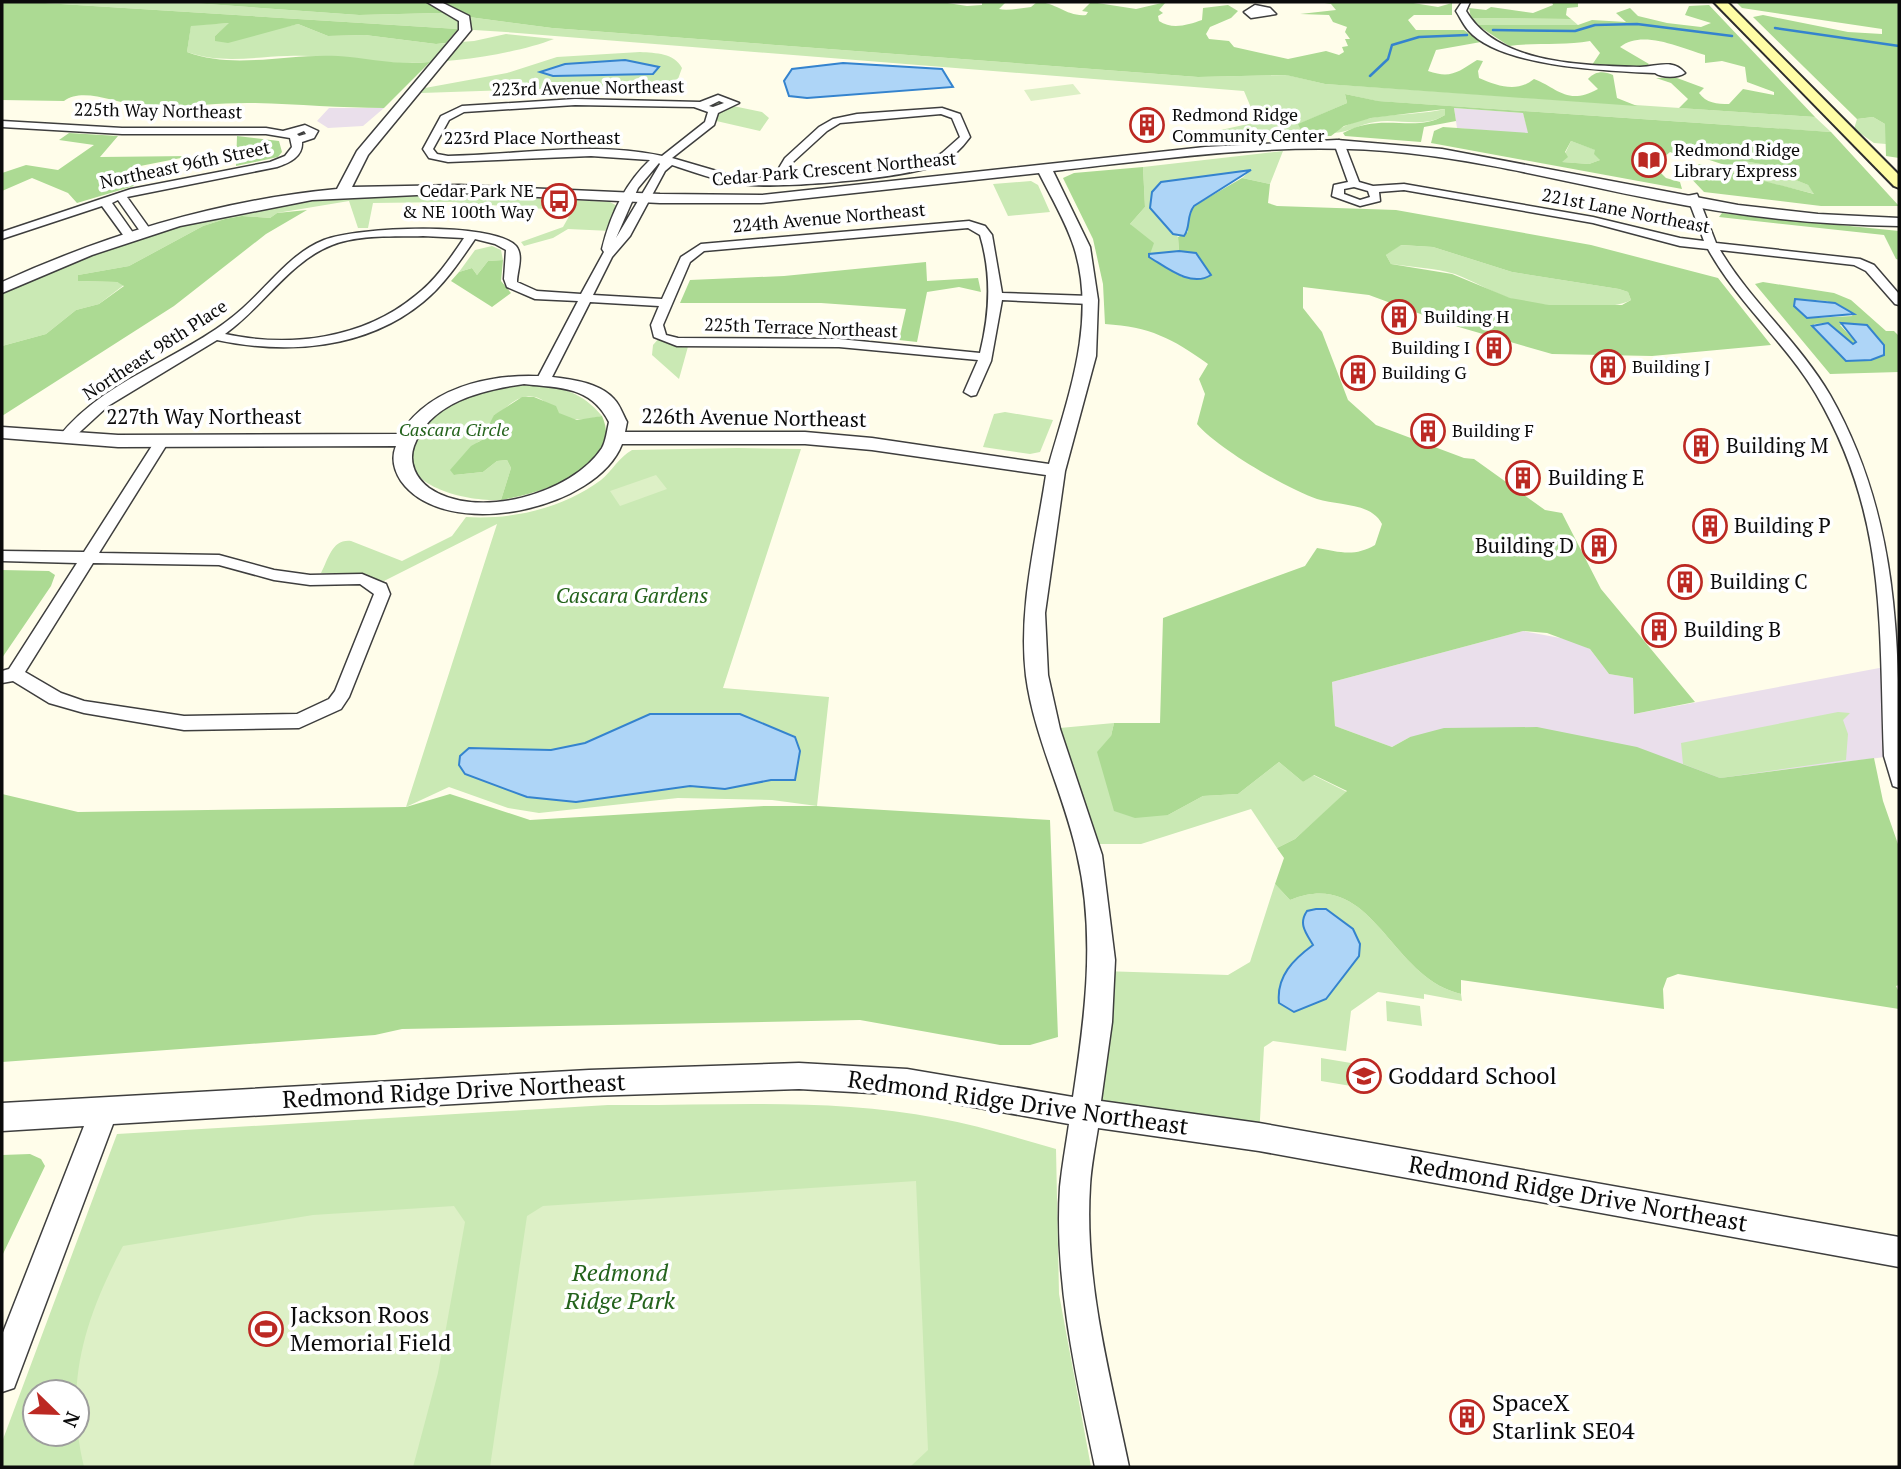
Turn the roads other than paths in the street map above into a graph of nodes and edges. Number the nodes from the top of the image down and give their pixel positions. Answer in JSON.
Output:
{"nodes":[{"id":1,"x":433,"y":2,"type":"edge"},
{"id":2,"x":1466,"y":2,"type":"edge"},
{"id":3,"x":1720,"y":2,"type":"edge"},
{"id":4,"x":1657,"y":70,"type":"dead end"},
{"id":5,"x":702,"y":105,"type":"junction"},
{"id":6,"x":713,"y":111,"type":"junction"},
{"id":7,"x":2,"y":124,"type":"edge"},
{"id":8,"x":287,"y":133,"type":"junction"},
{"id":9,"x":376,"y":139,"type":"junction"},
{"id":10,"x":297,"y":140,"type":"junction"},
{"id":11,"x":1339,"y":143,"type":"junction"},
{"id":12,"x":433,"y":156,"type":"joint"},
{"id":13,"x":663,"y":161,"type":"junction"},
{"id":14,"x":1045,"y":170,"type":"junction"},
{"id":15,"x":785,"y":179,"type":"junction"},
{"id":16,"x":1899,"y":183,"type":"edge"},
{"id":17,"x":1354,"y":184,"type":"junction"},
{"id":18,"x":1373,"y":189,"type":"junction"},
{"id":19,"x":360,"y":190,"type":"junction"},
{"id":20,"x":342,"y":192,"type":"junction"},
{"id":21,"x":120,"y":195,"type":"junction"},
{"id":22,"x":630,"y":198,"type":"junction"},
{"id":23,"x":646,"y":199,"type":"junction"},
{"id":24,"x":1694,"y":199,"type":"junction"},
{"id":25,"x":104,"y":200,"type":"junction"},
{"id":26,"x":1899,"y":213,"type":"edge"},
{"id":27,"x":1899,"y":222,"type":"edge"},
{"id":28,"x":146,"y":232,"type":"junction"},
{"id":29,"x":2,"y":236,"type":"edge"},
{"id":30,"x":471,"y":236,"type":"junction"},
{"id":31,"x":130,"y":237,"type":"junction"},
{"id":32,"x":1708,"y":244,"type":"junction"},
{"id":33,"x":607,"y":256,"type":"junction"},
{"id":34,"x":2,"y":288,"type":"edge"},
{"id":35,"x":996,"y":296,"type":"junction"},
{"id":36,"x":584,"y":299,"type":"junction"},
{"id":37,"x":1090,"y":300,"type":"junction"},
{"id":38,"x":1899,"y":302,"type":"edge"},
{"id":39,"x":666,"y":303,"type":"junction"},
{"id":40,"x":214,"y":335,"type":"junction"},
{"id":41,"x":983,"y":357,"type":"junction"},
{"id":42,"x":544,"y":379,"type":"junction"},
{"id":43,"x":971,"y":392,"type":"dead end"},
{"id":44,"x":2,"y":433,"type":"edge"},
{"id":45,"x":65,"y":438,"type":"junction"},
{"id":46,"x":618,"y":438,"type":"junction"},
{"id":47,"x":162,"y":440,"type":"junction"},
{"id":48,"x":406,"y":440,"type":"junction"},
{"id":49,"x":1056,"y":471,"type":"junction"},
{"id":50,"x":2,"y":556,"type":"edge"},
{"id":51,"x":86,"y":558,"type":"junction"},
{"id":52,"x":8,"y":675,"type":"edge"},
{"id":53,"x":1899,"y":781,"type":"edge"},
{"id":54,"x":104,"y":1111,"type":"junction"},
{"id":55,"x":1083,"y":1112,"type":"junction"},
{"id":56,"x":2,"y":1117,"type":"edge"},
{"id":57,"x":1899,"y":1252,"type":"edge"},
{"id":58,"x":2,"y":1376,"type":"edge"},
{"id":59,"x":1112,"y":1467,"type":"edge"}],
"edges":[{"from":1,"to":9,"type":"street"},
{"from":2,"to":4,"type":"street"},
{"from":3,"to":16,"type":"main road"},
{"from":5,"to":6,"type":"street","name":"223rd Avenue Northeast"},
{"from":5,"to":6,"type":"street"},
{"from":5,"to":12,"type":"street","name":"223rd Avenue Northeast"},
{"from":6,"to":13,"type":"street"},
{"from":7,"to":8,"type":"street","name":"225th Way Northeast"},
{"from":8,"to":10,"type":"street"},
{"from":8,"to":10,"type":"street","name":"225th Way Northeast"},
{"from":9,"to":19,"type":"street"},
{"from":9,"to":20,"type":"street"},
{"from":10,"to":21,"type":"street","name":"Northeast 96th Street"},
{"from":11,"to":14,"type":"street","name":"Cedar Park Crescent Northeast"},
{"from":11,"to":17,"type":"street"},
{"from":11,"to":24,"type":"street","name":"Cedar Park Crescent Northeast"},
{"from":12,"to":13,"type":"street","name":"223rd Place Northeast"},
{"from":13,"to":15,"type":"street","name":"223rd Place Northeast"},
{"from":13,"to":22,"type":"street"},
{"from":13,"to":23,"type":"street"},
{"from":14,"to":23,"type":"street","name":"Cedar Park Crescent Northeast"},
{"from":14,"to":37,"type":"street"},
{"from":15,"to":15,"type":"street","name":"223rd Place Northeast"},
{"from":17,"to":18,"type":"street","name":"221st Lane Northeast"},
{"from":17,"to":18,"type":"street"},
{"from":18,"to":32,"type":"street","name":"221st Lane Northeast"},
{"from":19,"to":20,"type":"street","name":"Cedar Park Crescent Northeast"},
{"from":19,"to":22,"type":"street","name":"Cedar Park Crescent Northeast"},
{"from":20,"to":28,"type":"street","name":"Cedar Park Crescent Northeast"},
{"from":21,"to":25,"type":"street","name":"Northeast 96th Street"},
{"from":21,"to":28,"type":"street"},
{"from":22,"to":23,"type":"street","name":"Cedar Park Crescent Northeast"},
{"from":22,"to":33,"type":"street"},
{"from":23,"to":33,"type":"street"},
{"from":24,"to":26,"type":"street","name":"Cedar Park Crescent Northeast"},
{"from":24,"to":27,"type":"street","name":"Cedar Park Crescent Northeast"},
{"from":24,"to":32,"type":"street"},
{"from":25,"to":29,"type":"street","name":"Northeast 96th Street"},
{"from":25,"to":31,"type":"street"},
{"from":28,"to":31,"type":"street","name":"Cedar Park Crescent Northeast"},
{"from":30,"to":36,"type":"street","name":"Northeast 98th Place"},
{"from":30,"to":40,"type":"street","name":"Northeast 98th Place"},
{"from":30,"to":40,"type":"street"},
{"from":31,"to":34,"type":"street","name":"Cedar Park Crescent Northeast"},
{"from":32,"to":38,"type":"street","name":"221st Lane Northeast"},
{"from":32,"to":53,"type":"street"},
{"from":33,"to":36,"type":"street"},
{"from":35,"to":37,"type":"street"},
{"from":35,"to":39,"type":"street","name":"224th Avenue Northeast"},
{"from":35,"to":41,"type":"street"},
{"from":36,"to":39,"type":"street"},
{"from":36,"to":42,"type":"street"},
{"from":37,"to":49,"type":"street"},
{"from":39,"to":41,"type":"street","name":"225th Terrace Northeast"},
{"from":40,"to":45,"type":"street","name":"Northeast 98th Place"},
{"from":41,"to":43,"type":"street"},
{"from":42,"to":46,"type":"street"},
{"from":42,"to":48,"type":"street"},
{"from":44,"to":45,"type":"street","name":"227th Way Northeast"},
{"from":45,"to":47,"type":"street","name":"227th Way Northeast"},
{"from":46,"to":48,"type":"street"},
{"from":46,"to":49,"type":"street","name":"226th Avenue Northeast"},
{"from":47,"to":48,"type":"street","name":"227th Way Northeast"},
{"from":47,"to":51,"type":"street"},
{"from":49,"to":55,"type":"street"},
{"from":50,"to":51,"type":"street"},
{"from":51,"to":52,"type":"street"},
{"from":51,"to":52,"type":"street"},
{"from":54,"to":55,"type":"street","name":"Redmond Ridge Drive Northeast"},
{"from":54,"to":56,"type":"street","name":"Redmond Ridge Drive Northeast"},
{"from":54,"to":58,"type":"street"},
{"from":55,"to":57,"type":"street","name":"Redmond Ridge Drive Northeast"},
{"from":55,"to":59,"type":"street"}]}
